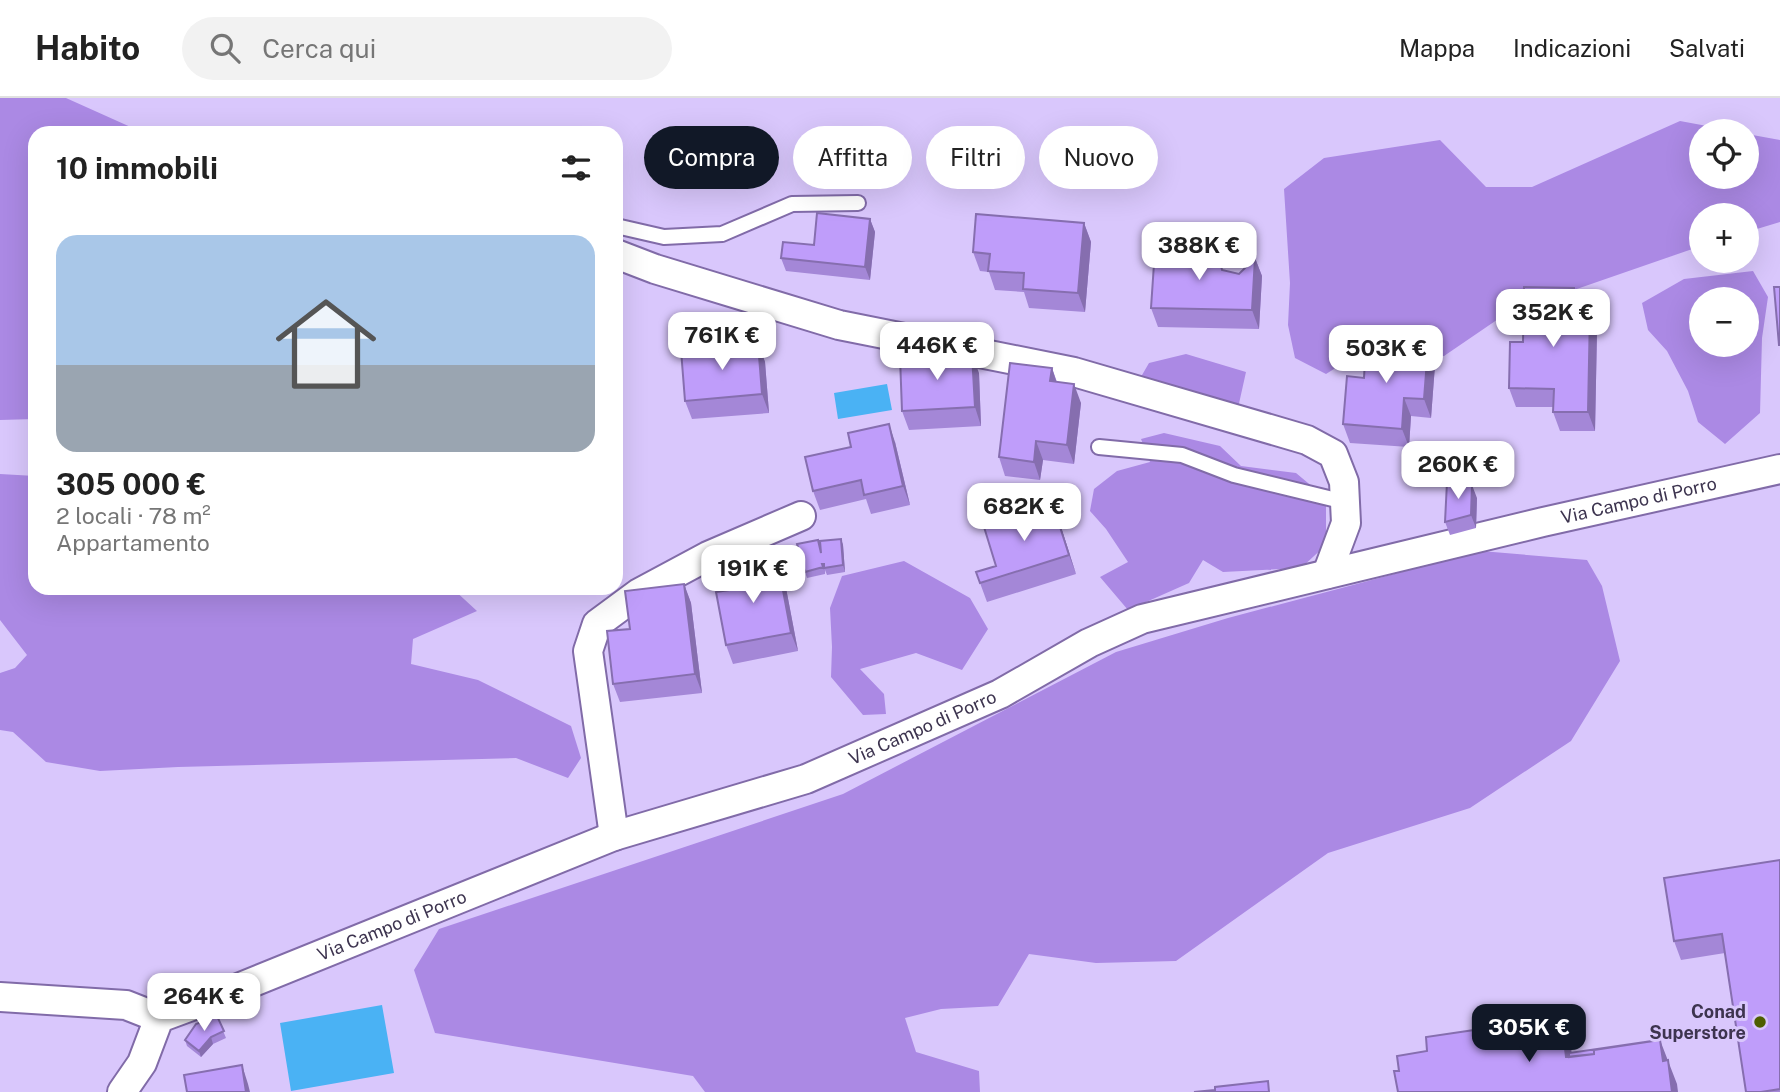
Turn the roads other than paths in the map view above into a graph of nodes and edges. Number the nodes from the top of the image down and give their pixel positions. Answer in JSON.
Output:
{"nodes":[{"id":1,"x":858,"y":203,"type":"dead end"},
{"id":2,"x":623,"y":228,"type":"edge"},
{"id":3,"x":623,"y":257,"type":"edge"},
{"id":4,"x":1099,"y":447,"type":"dead end"},
{"id":5,"x":1780,"y":469,"type":"edge"},
{"id":6,"x":1345,"y":502,"type":"junction"},
{"id":7,"x":802,"y":516,"type":"dead end"},
{"id":8,"x":1327,"y":574,"type":"junction"},
{"id":9,"x":614,"y":836,"type":"junction"},
{"id":10,"x":0,"y":997,"type":"edge"},
{"id":11,"x":159,"y":1018,"type":"junction"},
{"id":12,"x":122,"y":1092,"type":"edge"}],
"edges":[{"from":1,"to":2,"type":"lane"},
{"from":3,"to":6,"type":"street"},
{"from":4,"to":6,"type":"lane"},
{"from":5,"to":8,"type":"street","name":"Via Campo di Porro"},
{"from":6,"to":8,"type":"street"},
{"from":7,"to":9,"type":"street"},
{"from":8,"to":9,"type":"street","name":"Via Campo di Porro"},
{"from":9,"to":11,"type":"street","name":"Via Campo di Porro"},
{"from":10,"to":11,"type":"street"},
{"from":11,"to":12,"type":"street"}]}
